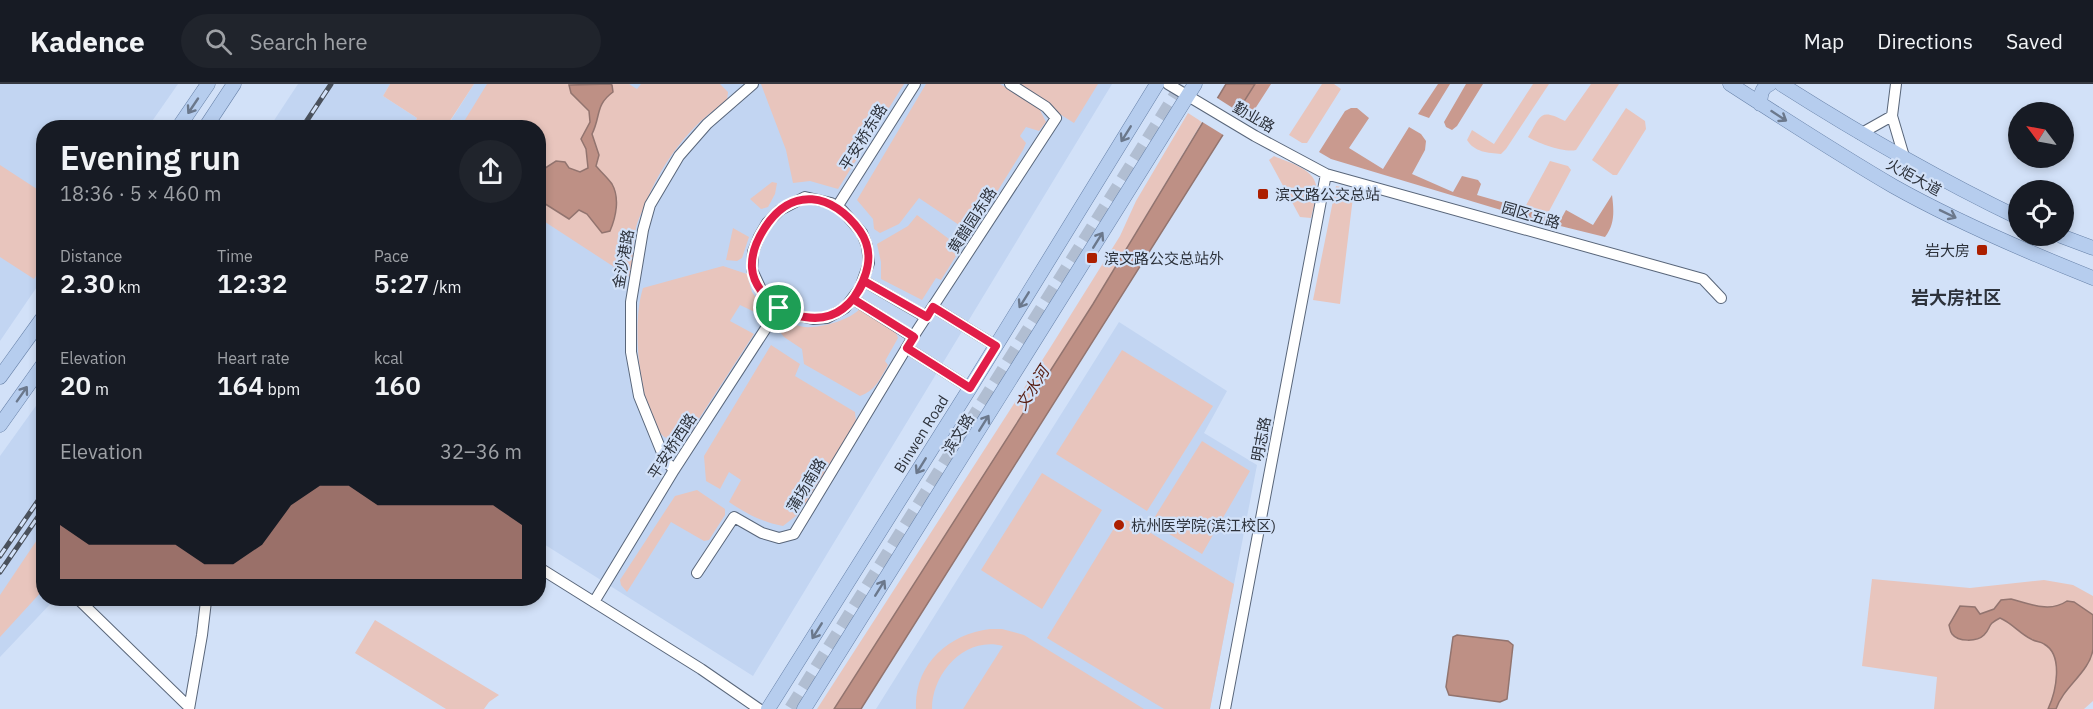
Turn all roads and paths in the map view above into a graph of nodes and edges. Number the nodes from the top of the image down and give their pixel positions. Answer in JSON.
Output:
{"nodes":[{"id":1,"x":208,"y":84,"type":"edge"},
{"id":2,"x":234,"y":84,"type":"edge"},
{"id":3,"x":753,"y":84,"type":"edge"},
{"id":4,"x":915,"y":84,"type":"edge"},
{"id":5,"x":1010,"y":84,"type":"edge"},
{"id":6,"x":1156,"y":84,"type":"edge"},
{"id":7,"x":1168,"y":84,"type":"edge"},
{"id":8,"x":1730,"y":84,"type":"edge"},
{"id":9,"x":1770,"y":84,"type":"edge"},
{"id":10,"x":1781,"y":84,"type":"edge"},
{"id":11,"x":1896,"y":84,"type":"edge"},
{"id":12,"x":1191,"y":90,"type":"edge"},
{"id":13,"x":1760,"y":104,"type":"junction"},
{"id":14,"x":1892,"y":116,"type":"junction"},
{"id":15,"x":183,"y":120,"type":"edge"},
{"id":16,"x":210,"y":120,"type":"edge"},
{"id":17,"x":1860,"y":134,"type":"junction"},
{"id":18,"x":1905,"y":160,"type":"junction"},
{"id":19,"x":1326,"y":174,"type":"junction"},
{"id":20,"x":837,"y":207,"type":"junction"},
{"id":21,"x":2008,"y":212,"type":"edge"},
{"id":22,"x":2074,"y":241,"type":"edge"},
{"id":23,"x":2093,"y":248,"type":"edge"},
{"id":24,"x":2093,"y":278,"type":"edge"},
{"id":25,"x":864,"y":281,"type":"junction"},
{"id":26,"x":1721,"y":298,"type":"dead end"},
{"id":27,"x":853,"y":299,"type":"junction"},
{"id":28,"x":933,"y":307,"type":"junction"},
{"id":29,"x":779,"y":308,"type":"junction"},
{"id":30,"x":927,"y":317,"type":"junction"},
{"id":31,"x":36,"y":327,"type":"edge"},
{"id":32,"x":914,"y":337,"type":"junction"},
{"id":33,"x":996,"y":346,"type":"junction"},
{"id":34,"x":907,"y":348,"type":"junction"},
{"id":35,"x":36,"y":374,"type":"edge"},
{"id":36,"x":0,"y":377,"type":"edge"},
{"id":37,"x":970,"y":388,"type":"junction"},
{"id":38,"x":0,"y":425,"type":"edge"},
{"id":39,"x":674,"y":470,"type":"junction"},
{"id":40,"x":546,"y":572,"type":"edge"},
{"id":41,"x":697,"y":573,"type":"dead end"},
{"id":42,"x":594,"y":602,"type":"junction"},
{"id":43,"x":86,"y":606,"type":"edge"},
{"id":44,"x":205,"y":606,"type":"edge"},
{"id":45,"x":189,"y":708,"type":"edge"},
{"id":46,"x":759,"y":709,"type":"edge"},
{"id":47,"x":768,"y":709,"type":"edge"},
{"id":48,"x":804,"y":709,"type":"edge"},
{"id":49,"x":1225,"y":709,"type":"edge"}],
"edges":[{"from":1,"to":15,"type":"main road","one_way":true},
{"from":2,"to":16,"type":"main road"},
{"from":3,"to":39,"type":"street","name":"金沙港路"},
{"from":4,"to":20,"type":"street","name":"平安桥东路"},
{"from":5,"to":28,"type":"street","name":"黄醋园东路"},
{"from":6,"to":33,"type":"main road","name":"Binwen Road","one_way":true},
{"from":7,"to":12,"type":"street","name":"勤业路"},
{"from":8,"to":13,"type":"main road","name":"火炬大道"},
{"from":9,"to":13,"type":"main road"},
{"from":10,"to":17,"type":"main road","name":"火炬大道"},
{"from":11,"to":14,"type":"street"},
{"from":12,"to":19,"type":"street","name":"勤业路"},
{"from":48,"to":12,"type":"main road","name":"滨文路","one_way":true},
{"from":13,"to":24,"type":"main road","name":"火炬大道","one_way":true},
{"from":14,"to":17,"type":"street"},
{"from":14,"to":18,"type":"street"},
{"from":17,"to":18,"type":"main road","name":"火炬大道"},
{"from":18,"to":21,"type":"main road","name":"火炬大道"},
{"from":19,"to":26,"type":"street","name":"园区五路"},
{"from":19,"to":49,"type":"street","name":"明志路"},
{"from":20,"to":25,"type":"street"},
{"from":20,"to":29,"type":"street"},
{"from":22,"to":23,"type":"main road"},
{"from":25,"to":27,"type":"street"},
{"from":25,"to":30,"type":"street"},
{"from":27,"to":29,"type":"street"},
{"from":27,"to":32,"type":"street"},
{"from":28,"to":30,"type":"street","name":"黄醋园东路"},
{"from":28,"to":33,"type":"street"},
{"from":29,"to":39,"type":"street","name":"平安桥西路"},
{"from":30,"to":32,"type":"street","name":"黄醋园东路"},
{"from":31,"to":36,"type":"main road"},
{"from":32,"to":34,"type":"street","name":"蒲场南路"},
{"from":33,"to":37,"type":"main road","name":"Binwen Road"},
{"from":34,"to":37,"type":"street"},
{"from":34,"to":41,"type":"street","name":"蒲场南路"},
{"from":38,"to":35,"type":"main road","one_way":true},
{"from":37,"to":47,"type":"main road","name":"Binwen Road","one_way":true},
{"from":39,"to":42,"type":"street","name":"平安桥西路"},
{"from":40,"to":42,"type":"street"},
{"from":42,"to":46,"type":"street"},
{"from":43,"to":45,"type":"street"},
{"from":44,"to":45,"type":"street"}]}
